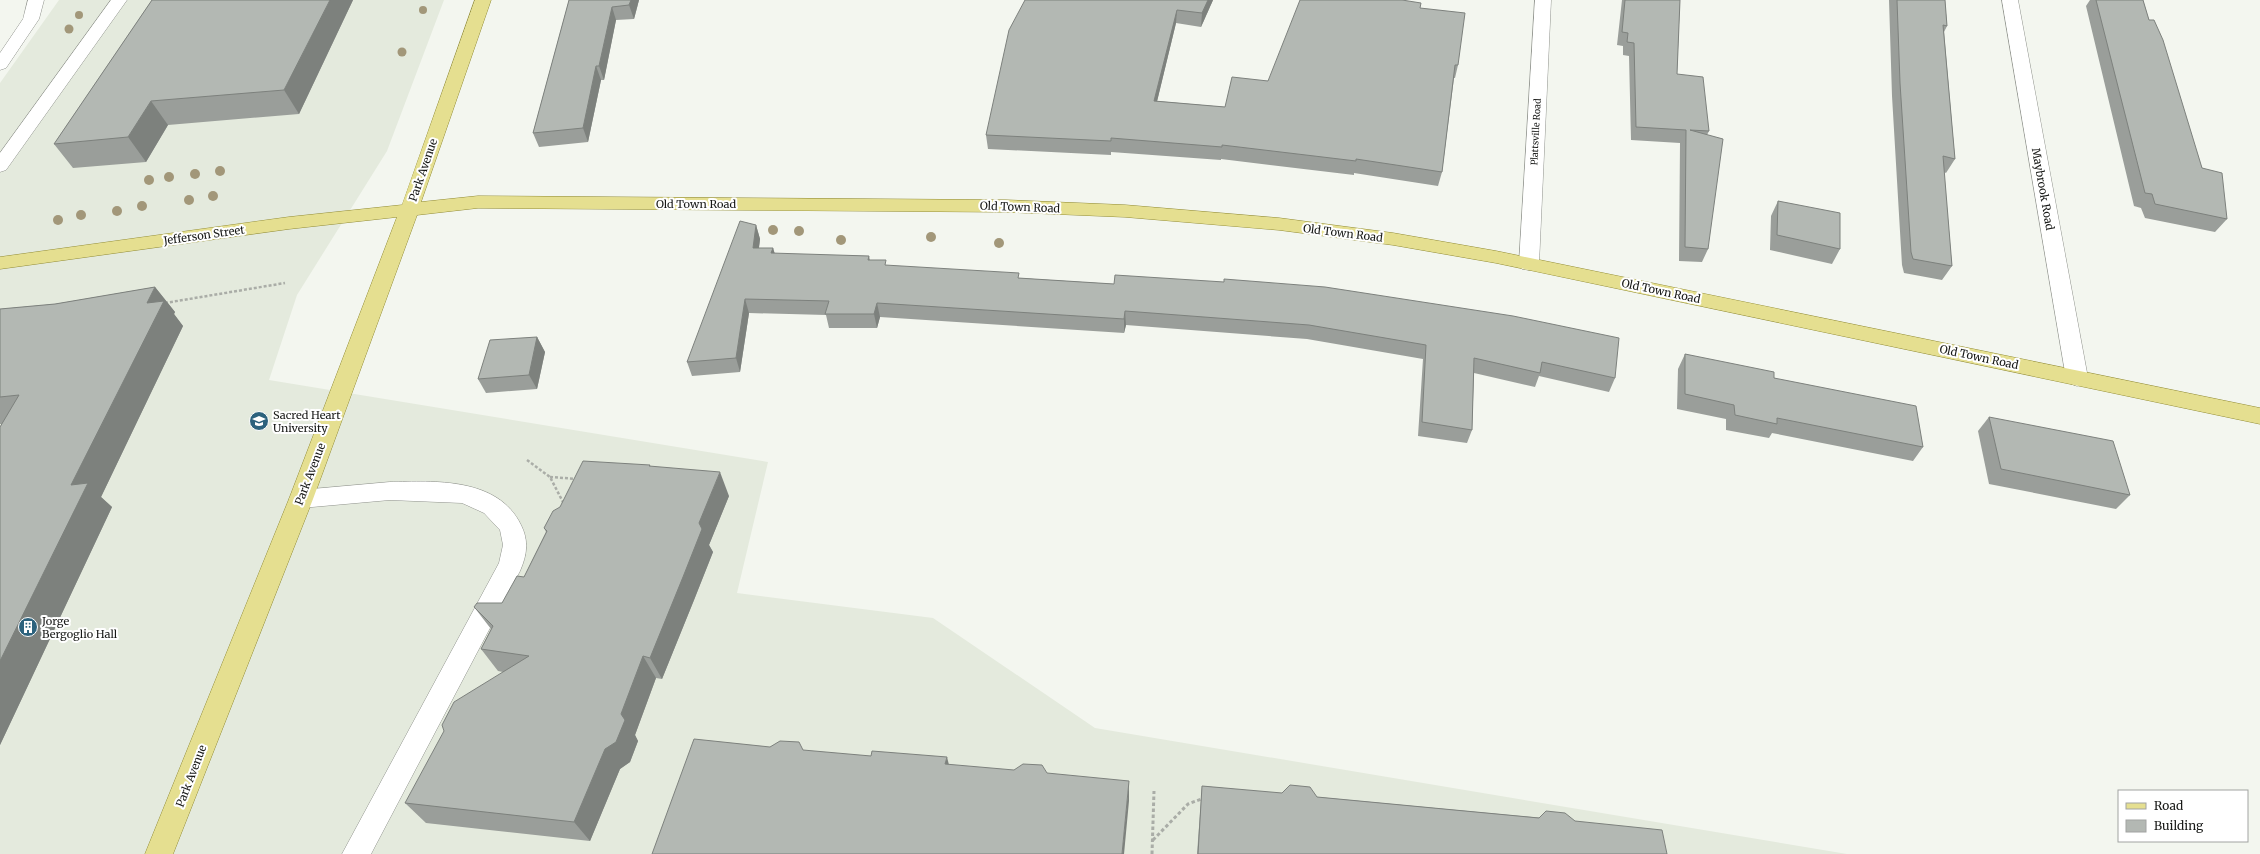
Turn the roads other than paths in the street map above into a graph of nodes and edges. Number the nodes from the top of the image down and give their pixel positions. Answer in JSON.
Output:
{"nodes":[{"id":1,"x":36,"y":0,"type":"edge"},
{"id":2,"x":119,"y":0,"type":"edge"},
{"id":3,"x":483,"y":0,"type":"edge"},
{"id":4,"x":1543,"y":0,"type":"edge"},
{"id":5,"x":2010,"y":0,"type":"edge"},
{"id":6,"x":0,"y":64,"type":"edge"},
{"id":7,"x":0,"y":166,"type":"edge"},
{"id":8,"x":409,"y":210,"type":"junction"},
{"id":9,"x":0,"y":263,"type":"edge"},
{"id":10,"x":1529,"y":264,"type":"junction"},
{"id":11,"x":2077,"y":378,"type":"junction"},
{"id":12,"x":2260,"y":416,"type":"edge"},
{"id":13,"x":301,"y":499,"type":"junction"},
{"id":14,"x":159,"y":854,"type":"edge"},
{"id":15,"x":356,"y":854,"type":"edge"}],
"edges":[{"from":1,"to":6,"type":"street"},
{"from":2,"to":7,"type":"street"},
{"from":3,"to":8,"type":"main road","name":"Park Avenue"},
{"from":4,"to":10,"type":"street","name":"Plattsville Road"},
{"from":5,"to":11,"type":"street","name":"Maybrook Road"},
{"from":8,"to":9,"type":"main road","name":"Jefferson Street"},
{"from":8,"to":10,"type":"main road","name":"Old Town Road"},
{"from":8,"to":13,"type":"main road","name":"Park Avenue"},
{"from":10,"to":11,"type":"main road","name":"Old Town Road"},
{"from":11,"to":12,"type":"main road","name":"Old Town Road"},
{"from":13,"to":14,"type":"main road","name":"Park Avenue"},
{"from":13,"to":15,"type":"street"}]}
